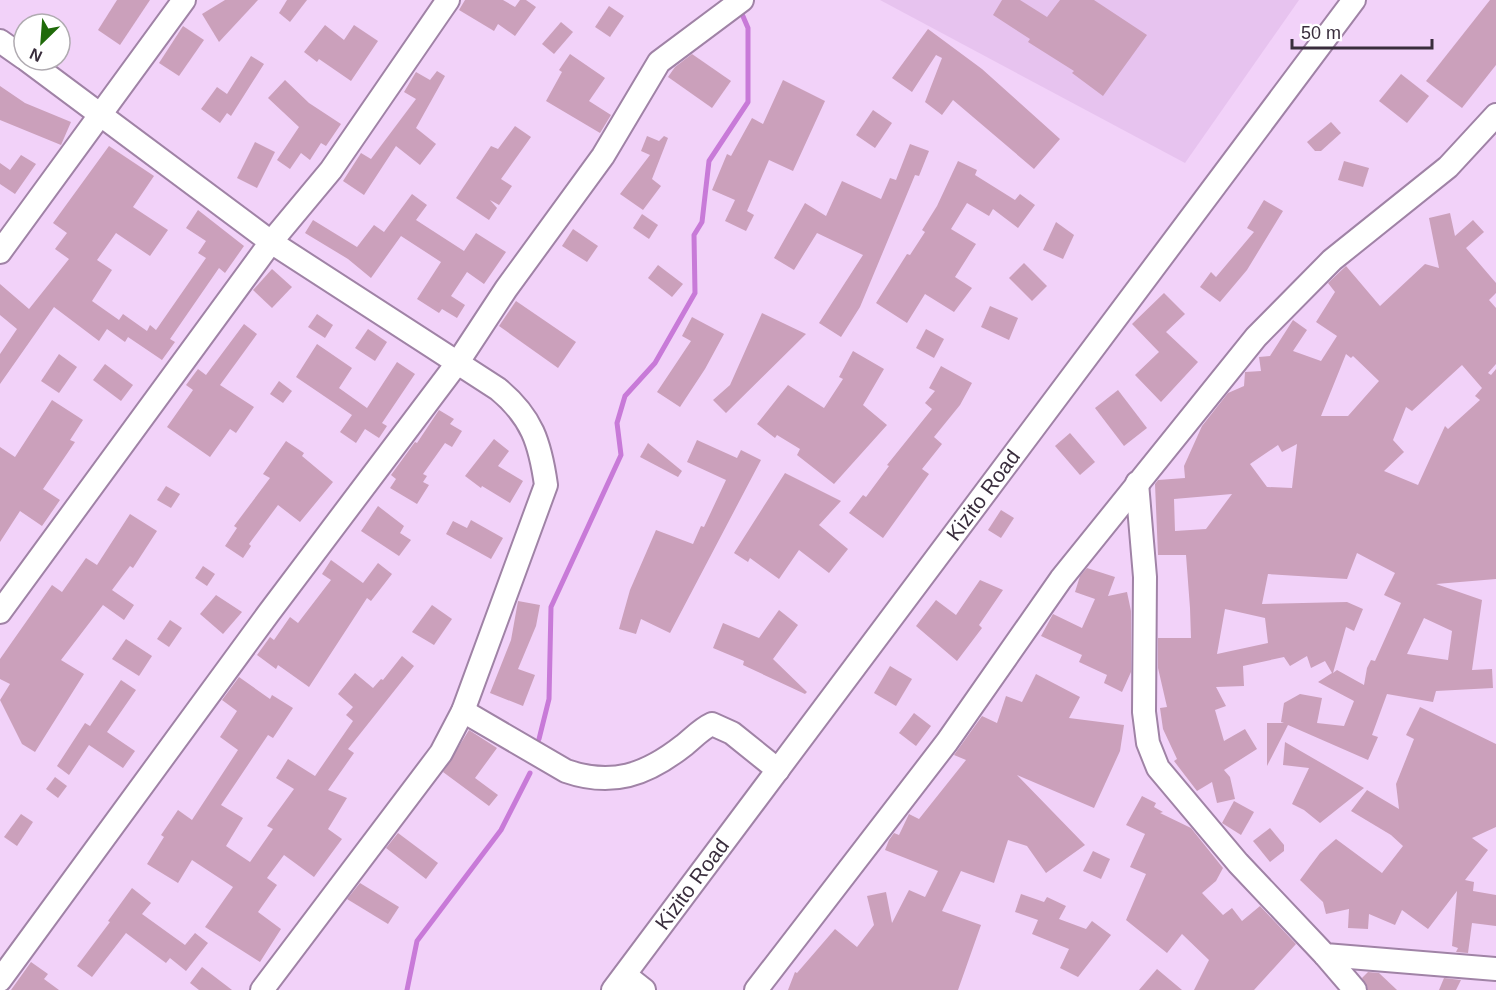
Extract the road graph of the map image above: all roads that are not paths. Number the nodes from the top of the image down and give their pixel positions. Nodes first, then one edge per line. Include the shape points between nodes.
1 (184, 0) edge
2 (448, 0) edge
3 (742, 0) edge
4 (1354, 0) edge
5 (44, 72) edge
6 (102, 114) junction
7 (1496, 115) edge
8 (272, 242) junction
9 (0, 252) edge
10 (458, 362) junction
11 (1137, 483) junction
12 (0, 612) edge
13 (463, 711) junction
14 (778, 770) junction
15 (1324, 955) junction
16 (1496, 969) edge
17 (0, 981) edge
18 (619, 982) edge
19 (262, 990) edge
20 (644, 990) edge
21 (756, 990) edge
22 (1355, 990) edge

1 - 6 street
2 - 8 street via 331,170
3 - 10 street via 659,62 603,156
4 - 14 street, Kizito Road
5 - 6 street
6 - 8 street
6 - 9 street
7 - 11 street via 1448,167 1332,260 1292,298 1256,336
8 - 10 street
8 - 12 street
10 - 13 street via 516,404 541,448 546,485
10 - 17 street
11 - 15 street via 1145,577 1144,712 1148,743 1158,768 1238,863
11 - 21 street via 1061,579 940,752
13 - 14 street via 582,777 631,777 712,724 732,733
13 - 19 street via 441,753
14 - 18 street, Kizito Road
15 - 16 street
15 - 22 street
18 - 20 street

